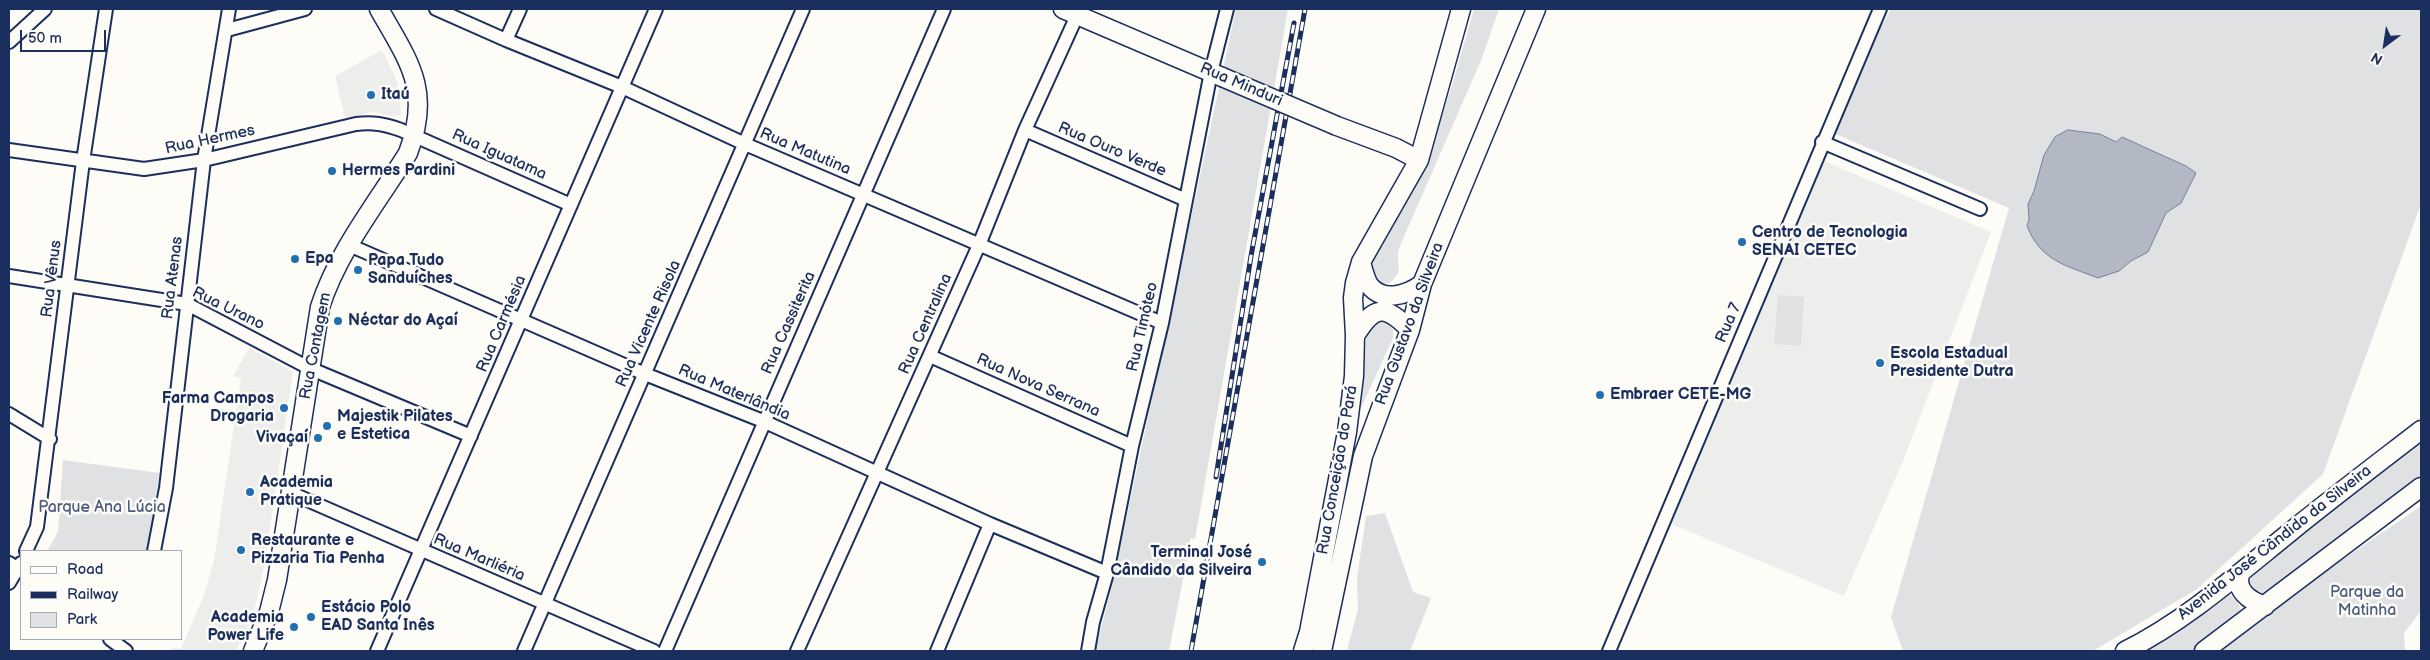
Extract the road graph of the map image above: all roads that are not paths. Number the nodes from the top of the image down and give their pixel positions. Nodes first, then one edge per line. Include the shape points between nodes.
1 (45, 9) edge
2 (106, 9) edge
3 (229, 9) edge
4 (305, 9) edge
5 (379, 9) edge
6 (436, 9) edge
7 (520, 9) edge
8 (656, 9) edge
9 (803, 9) edge
10 (944, 9) edge
11 (1227, 9) edge
12 (1461, 9) edge
13 (1536, 9) edge
14 (1880, 9) edge
15 (1073, 11) edge
16 (227, 30) junction
17 (506, 40) junction
18 (9, 42) edge
19 (1216, 75) junction
20 (622, 87) junction
21 (1025, 130) junction
22 (414, 136) junction
23 (1822, 142) junction
24 (745, 144) junction
25 (9, 150) edge
26 (204, 160) junction
27 (1419, 160) junction
28 (83, 161) junction
29 (864, 195) junction
30 (1186, 200) junction
31 (571, 205) junction
32 (1980, 209) dead end
33 (349, 245) junction
34 (979, 245) junction
35 (1360, 262) junction
36 (9, 276) edge
37 (68, 284) junction
38 (1422, 284) junction
39 (187, 304) junction
40 (520, 321) junction
41 (1162, 323) junction
42 (1410, 330) junction
43 (1355, 336) junction
44 (930, 356) junction
45 (309, 368) junction
46 (645, 374) junction
47 (9, 414) edge
48 (763, 421) junction
49 (2421, 430) edge
50 (471, 436) junction
51 (50, 439) junction
52 (1132, 446) junction
53 (876, 473) junction
54 (2421, 487) edge
55 (291, 493) junction
56 (990, 524) junction
57 (26, 550) edge
58 (154, 550) edge
59 (421, 551) junction
60 (17, 567) edge
61 (1107, 572) junction
62 (2241, 572) junction
63 (9, 583) edge
64 (2220, 589) junction
65 (545, 603) junction
66 (2265, 606) junction
67 (2244, 622) junction
68 (254, 651) edge
69 (377, 651) edge
70 (524, 651) edge
71 (654, 651) edge
72 (664, 651) edge
73 (797, 651) edge
74 (937, 651) edge
75 (1088, 651) edge
76 (1304, 651) edge
77 (1322, 651) edge
78 (1609, 651) edge
79 (2125, 651) edge
80 (2204, 651) edge

1 - 18 street
2 - 28 street, Rua Vênus
3 - 16 street, Rua Atenas
4 - 16 street
5 - 22 main road, Rua Contagem via 415,77 419,103
6 - 17 street, Rua Matutina
7 - 17 street
8 - 20 street, Rua Carmésia
9 - 24 street, Rua Vicente Risola
10 - 29 street, Rua Cassiterita
11 - 19 street, Rua Timóteo
12 - 27 main road, Rua Conceição do Pará
13 - 38 main road, Rua Gustavo da Silveira
14 - 23 street, Rua 7
15 - 19 main road, Rua Minduri
15 - 21 street, Rua Centralina
16 - 26 street, Rua Atenas
17 - 20 street, Rua Matutina
19 - 27 main road, Rua Minduri, bridge
19 - 30 street, Rua Timóteo
20 - 24 street, Rua Matutina
20 - 31 street, Rua Carmésia
21 - 30 street, Rua Ouro Verde
21 - 34 street, Rua Centralina
22 - 26 street, Rua Hermes via 384,123 356,124
22 - 31 street, Rua Iguatama
22 - 33 main road, Rua Contagem via 408,153
23 - 32 street
23 - 78 street, Rua 7
24 - 29 street, Rua Matutina
24 - 46 street, Rua Vicente Risola
25 - 28 street, Rua Hermes
26 - 28 street, Rua Hermes via 144,168
26 - 39 street, Rua Atenas
27 - 35 main road, Rua Conceição do Pará
28 - 37 street, Rua Vênus
29 - 34 street, Rua Matutina
29 - 48 street, Rua Cassiterita
30 - 41 street, Rua Timóteo
31 - 40 street, Rua Carmésia
33 - 40 street, Rua Materlândia
33 - 45 main road, Rua Contagem via 332,273 320,307
34 - 41 street, Rua Matutina
34 - 44 street, Rua Centralina
35 - 38 main road via 1370,285 1387,296 1411,292
35 - 43 main road, Rua Conceição do Pará via 1352,298
36 - 37 street, Rua Urano
37 - 39 street, Rua Urano
37 - 51 street, Rua Vênus
38 - 42 main road, Rua Gustavo da Silveira
39 - 45 street, Rua Urano
39 - 58 street, Rua Atenas via 166,488
40 - 46 street, Rua Materlândia
40 - 50 street, Rua Carmésia
41 - 52 street, Rua Timóteo
42 - 43 main road via 1396,315 1384,311 1370,315
42 - 77 main road, Rua Gustavo da Silveira via 1363,456
43 - 76 main road, Rua Conceição do Pará via 1347,432
44 - 52 street, Rua Nova Serrana
44 - 53 street, Rua Centralina
45 - 50 street, Rua Urano
45 - 55 main road, Rua Contagem
46 - 48 street, Rua Materlândia
46 - 65 street, Rua Vicente Risola
47 - 51 street
48 - 53 street, Rua Materlândia
48 - 72 street, Rua Cassiterita
49 - 62 main road, Avenida José Cândido da Silveira
50 - 59 street, Rua Carmésia
51 - 57 street, Rua Vênus via 37,526
52 - 61 street, Rua Timóteo
53 - 56 street, Rua Materlândia
53 - 73 street, Rua Centralina
54 - 66 main road
55 - 59 street, Rua Marliéria
55 - 68 main road, Rua Contagem via 277,580
56 - 61 street, Rua Materlândia
56 - 74 street
59 - 65 street, Rua Marliéria
59 - 69 street, Rua Carmésia
60 - 63 street
61 - 75 street, Rua Timóteo via 1092,622
62 - 64 main road, Avenida José Cândido da Silveira
62 - 66 main road via 2240,589 2250,600
64 - 67 main road via 2232,591 2245,605
64 - 79 main road, Avenida José Cândido da Silveira
65 - 70 street, Rua Vicente Risola
65 - 71 street, Rua Marliéria
66 - 67 main road
67 - 80 main road

